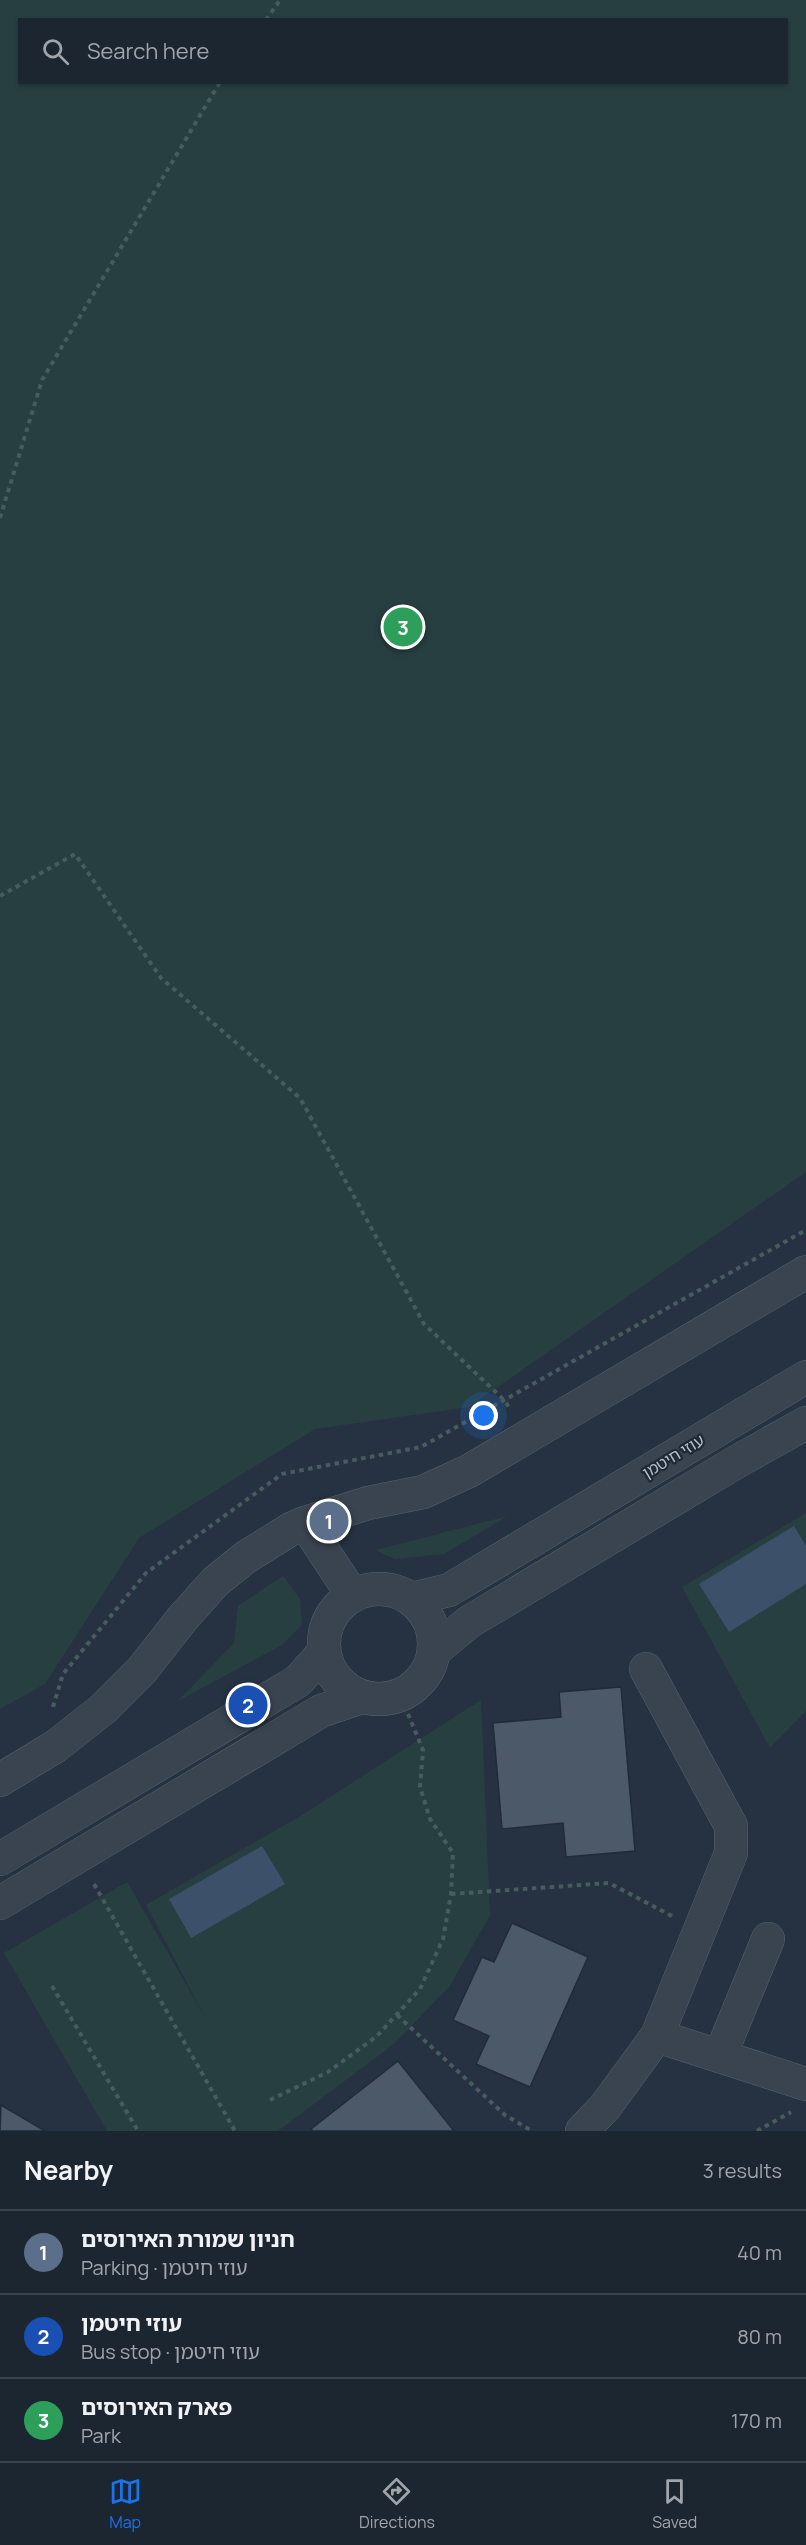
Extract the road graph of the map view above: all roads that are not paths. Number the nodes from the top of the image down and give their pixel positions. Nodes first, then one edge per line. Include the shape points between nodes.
1 (806, 1272) edge
2 (806, 1377) edge
3 (806, 1423) edge
4 (305, 1523) junction
5 (352, 1596) junction
6 (412, 1599) junction
7 (434, 1651) junction
8 (323, 1653) junction
9 (646, 1669) dead end
10 (362, 1696) junction
11 (0, 1780) edge
12 (0, 1859) edge
13 (0, 1903) edge
14 (768, 1939) dead end
15 (657, 2036) junction
16 (720, 2056) junction
17 (801, 2097) edge
18 (582, 2131) edge

1 - 4 street via 470,1471 423,1492 368,1503
2 - 6 street, עוזי חיטמן via 449,1590
3 - 7 street via 469,1622
4 - 5 street
4 - 11 street via 246,1557 215,1582 142,1670 103,1709 56,1746
5 - 6 street via 375,1588 394,1590
5 - 8 street via 331,1615 324,1633
6 - 7 street via 433,1630
7 - 10 street via 429,1670 417,1685 400,1695 372,1700
8 - 10 street via 338,1683
8 - 12 street via 298,1681
9 - 15 street via 731,1826 731,1853
10 - 13 street via 321,1711
14 - 16 street
15 - 16 street
15 - 18 street via 605,2107
16 - 17 street

